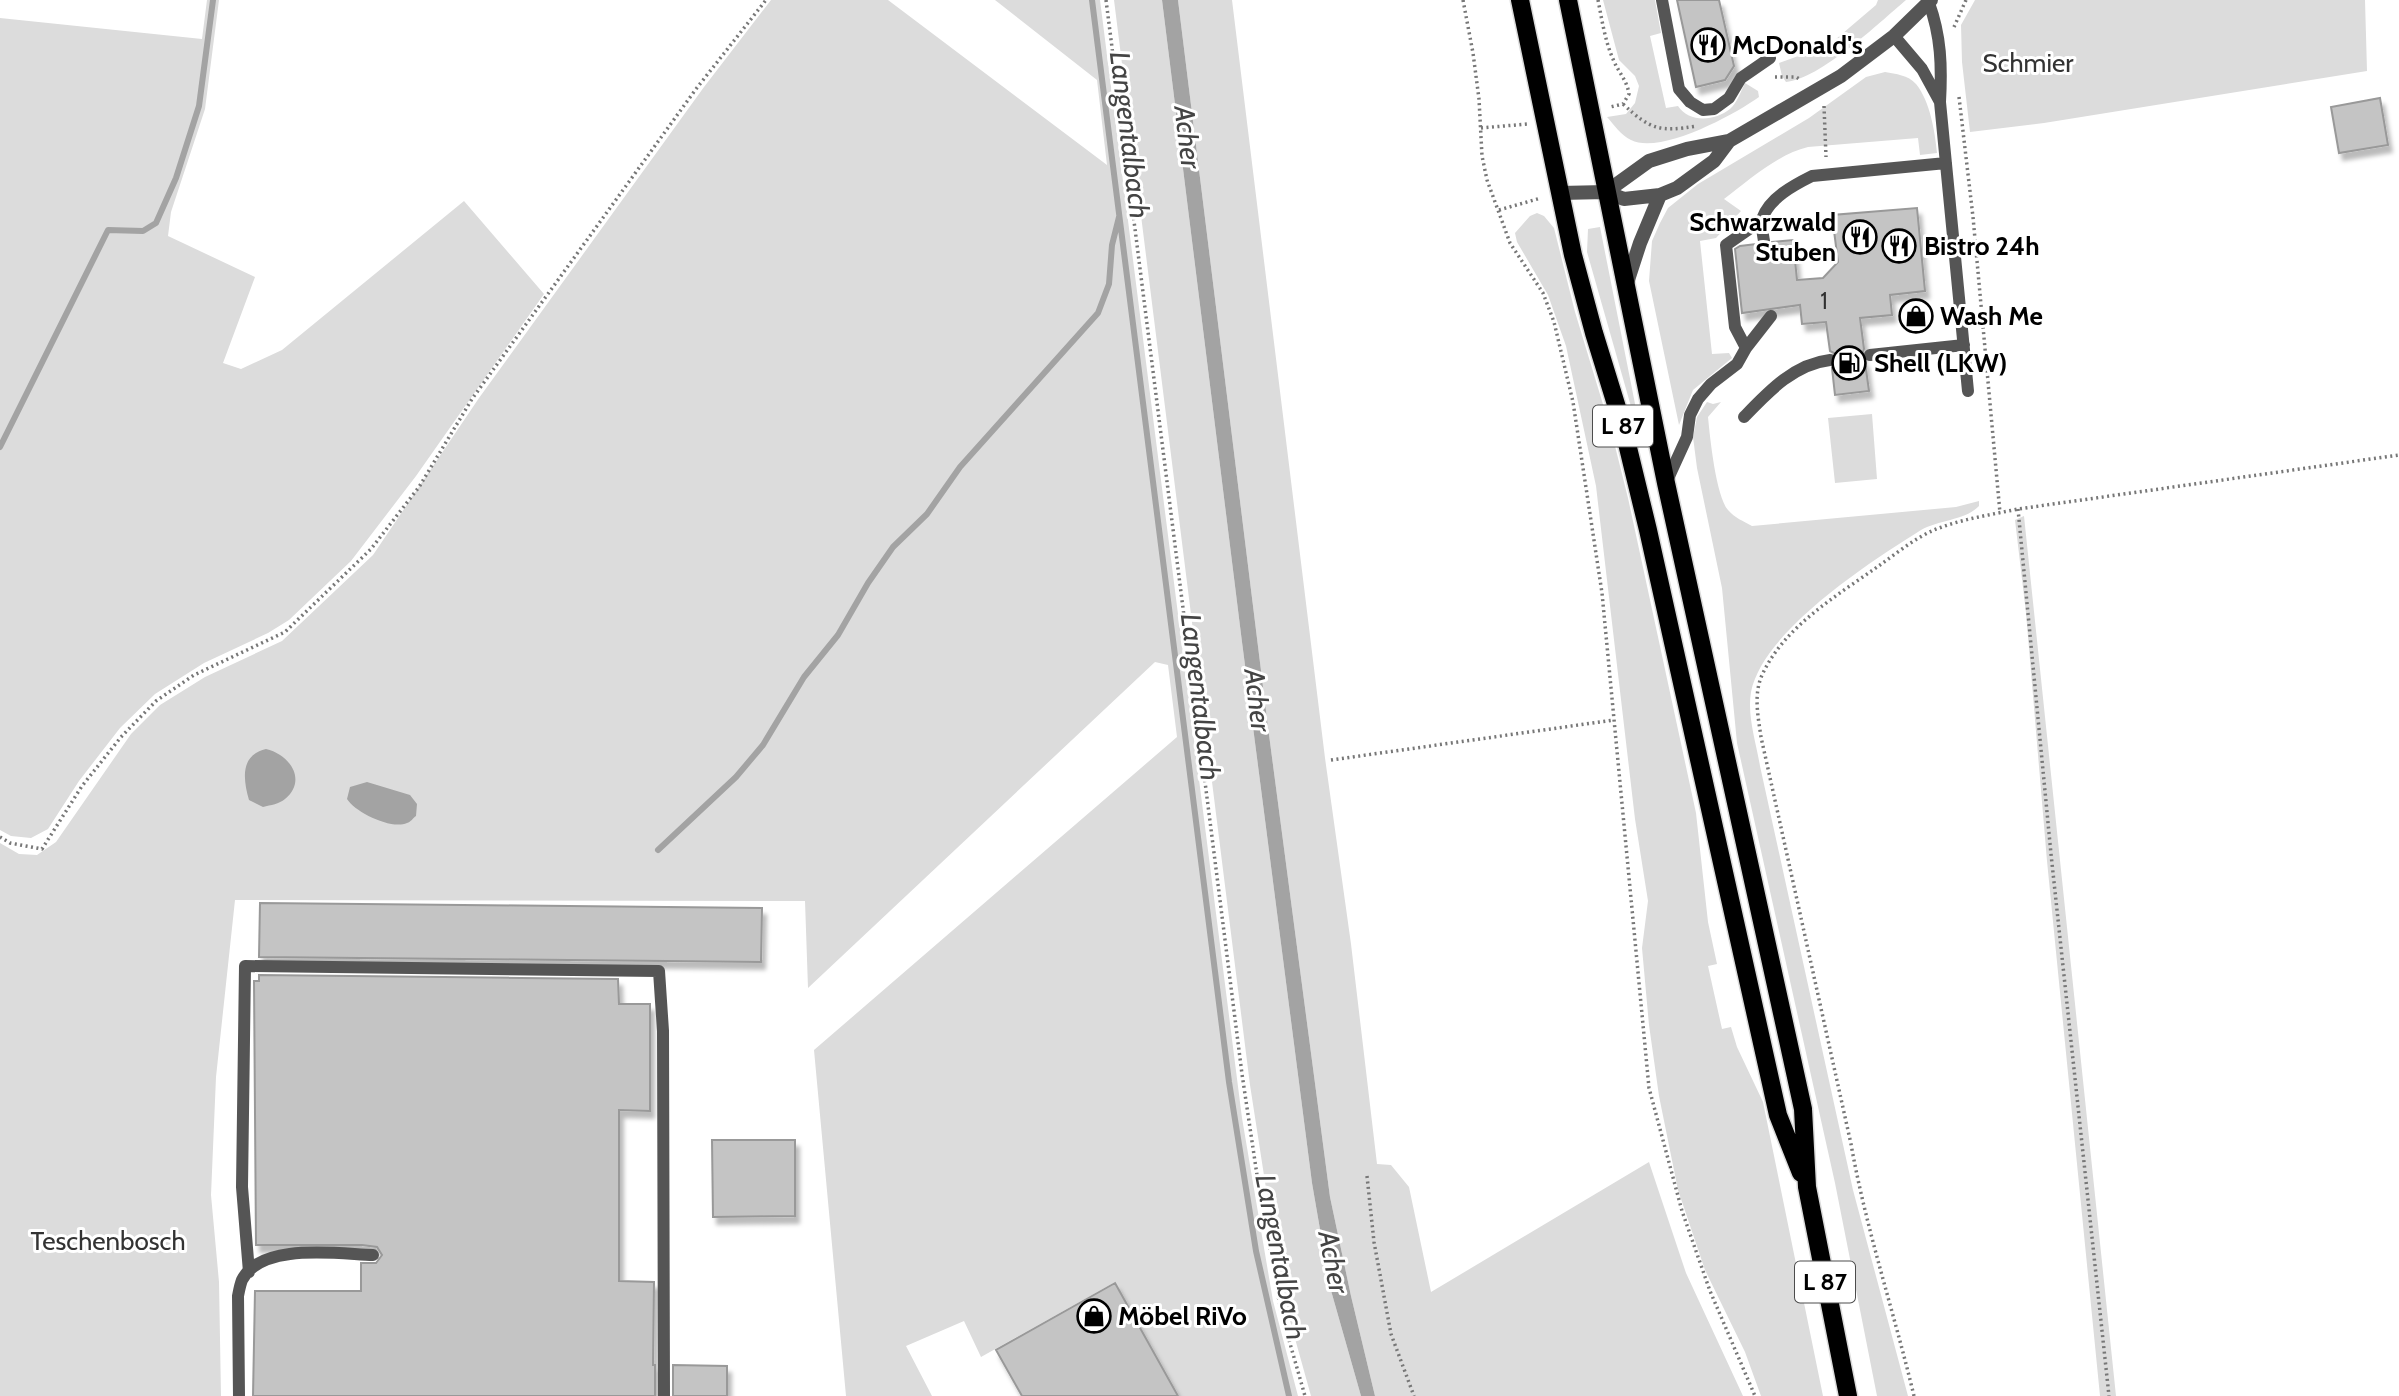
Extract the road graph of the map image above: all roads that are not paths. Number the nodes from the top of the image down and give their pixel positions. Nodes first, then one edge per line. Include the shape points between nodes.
1 (1520, 0) edge
2 (1568, 0) edge
3 (1662, 0) edge
4 (1930, 1) edge
5 (1894, 36) junction
6 (1770, 58) dead end
7 (1940, 102) junction
8 (1729, 141) junction
9 (1946, 163) junction
10 (1606, 191) junction
11 (1560, 193) junction
12 (1660, 195) junction
13 (1762, 220) junction
14 (1764, 241) dead end
15 (1626, 287) junction
16 (1771, 316) dead end
17 (1964, 345) junction
18 (1746, 348) junction
19 (1870, 355) dead end
20 (1830, 360) dead end
21 (1968, 391) dead end
22 (1744, 417) dead end
23 (1666, 484) junction
24 (1807, 1187) junction
25 (373, 1255) dead end
26 (248, 1272) junction
27 (239, 1396) edge
28 (664, 1396) edge
29 (1848, 1396) edge

1 - 11 main road, L 87
2 - 10 main road, L 87
3 - 6 lane via 1679,89 1703,110 1714,109 1729,98 1741,78
4 - 5 street
4 - 7 lane via 1938,28
5 - 7 lane via 1922,69
5 - 8 street via 1841,76
7 - 9 lane
8 - 10 street via 1648,161
8 - 12 street via 1714,161
9 - 13 lane via 1812,176 1773,202
9 - 17 lane
10 - 11 street
10 - 12 street via 1624,200
10 - 15 main road, L 87
11 - 24 main road, L 87 via 1648,530 1778,1115
12 - 15 street
13 - 14 lane
13 - 18 lane via 1726,245 1735,327
15 - 23 main road, L 87
16 - 18 lane
17 - 19 lane
17 - 21 lane
18 - 23 lane via 1737,364 1698,399
20 - 22 lane via 1814,362 1776,384
23 - 24 main road, L 87 via 1803,1109
24 - 29 main road, L 87
25 - 26 lane via 286,1254 265,1259
26 - 27 lane via 238,1296
26 - 28 lane via 242,1187 245,966 659,971

